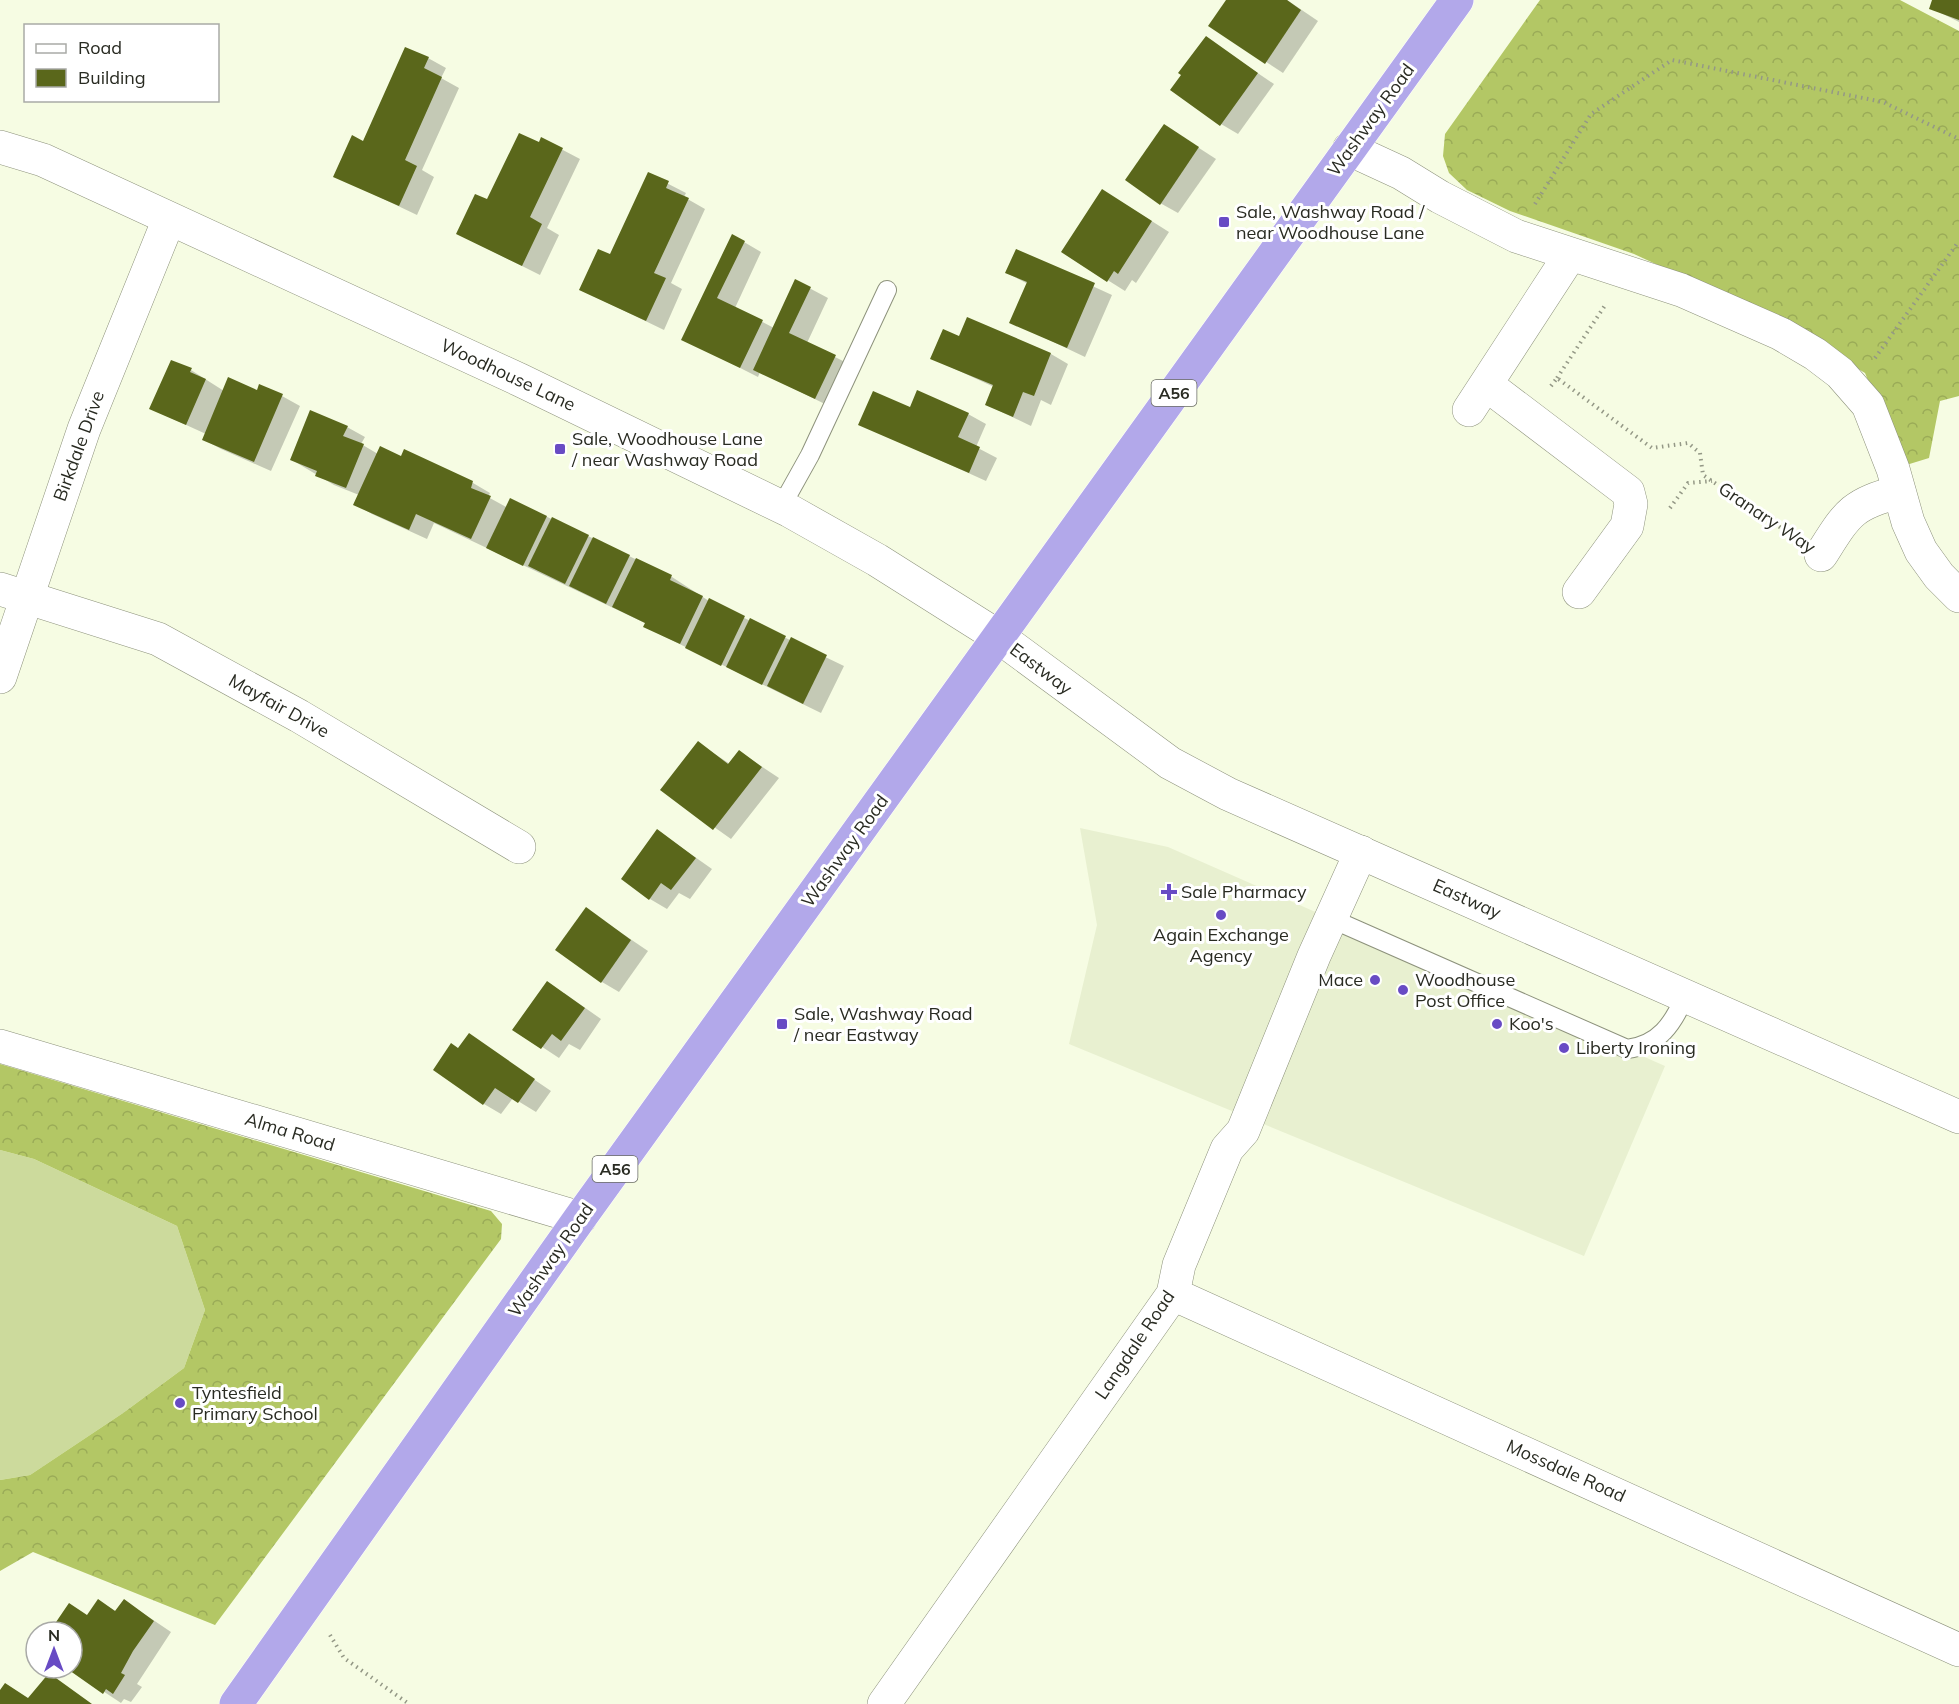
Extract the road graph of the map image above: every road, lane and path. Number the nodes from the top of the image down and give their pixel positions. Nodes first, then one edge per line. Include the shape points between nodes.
1 (1457, 0) edge
2 (1959, 139) edge
3 (0, 147) edge
4 (1349, 149) junction
5 (169, 219) junction
6 (1516, 237) junction
7 (1959, 241) edge
8 (1570, 255) junction
9 (1628, 271) junction
10 (887, 290) dead end
11 (1557, 378) junction
12 (1853, 392) junction
13 (1530, 416) junction
14 (1899, 492) junction
15 (781, 507) junction
16 (1821, 555) joint
17 (1579, 592) dead end
18 (13, 593) edge
19 (1959, 596) edge
20 (999, 637) junction
21 (0, 677) edge
22 (519, 847) dead end
23 (1361, 852) junction
24 (1332, 919) junction
25 (1685, 996) junction
26 (0, 1046) edge
27 (1959, 1117) edge
28 (580, 1218) junction
29 (1173, 1294) junction
30 (310, 1602) junction
31 (1959, 1650) edge
32 (236, 1704) edge
33 (409, 1704) edge
34 (884, 1704) edge

1 - 4 highway, Washway Road / A56
2 - 6 path via 1883,102 1672,60 1591,114
3 - 5 street, Woodhouse Lane via 43,160
4 - 6 street via 1401,172
4 - 20 highway, Washway Road / A56
5 - 15 street, Woodhouse Lane via 531,385
5 - 18 street, Birkdale Drive
6 - 8 street
7 - 12 path
8 - 9 street
8 - 13 street via 1478,397
9 - 11 path
9 - 12 street via 1781,334 1840,373
10 - 15 lane via 810,455
11 - 13 path
11 - 16 path, Granary Way via 1652,448 1688,443 1700,453 1703,475
12 - 14 street via 1869,405
13 - 17 street via 1628,492 1631,504 1627,526
14 - 16 street, Granary Way via 1856,507
14 - 19 street via 1920,551
15 - 20 street, Woodhouse Lane via 877,560
18 - 21 street, Birkdale Drive
18 - 22 street, Mayfair Drive via 158,639 299,716
20 - 23 street, Eastway via 1170,763 1228,794
20 - 28 highway, Washway Road / A56
23 - 24 street, Langdale Road
23 - 25 street, Eastway
24 - 25 lane via 1627,1049 1643,1047 1669,1028
24 - 29 street, Langdale Road via 1242,1131 1227,1149 1179,1265
25 - 27 street, Eastway
26 - 28 street, Alma Road
28 - 30 highway, Washway Road / A56
29 - 31 street, Mossdale Road
29 - 34 street, Langdale Road
30 - 32 highway, Washway Road / A56
30 - 33 path via 344,1658

